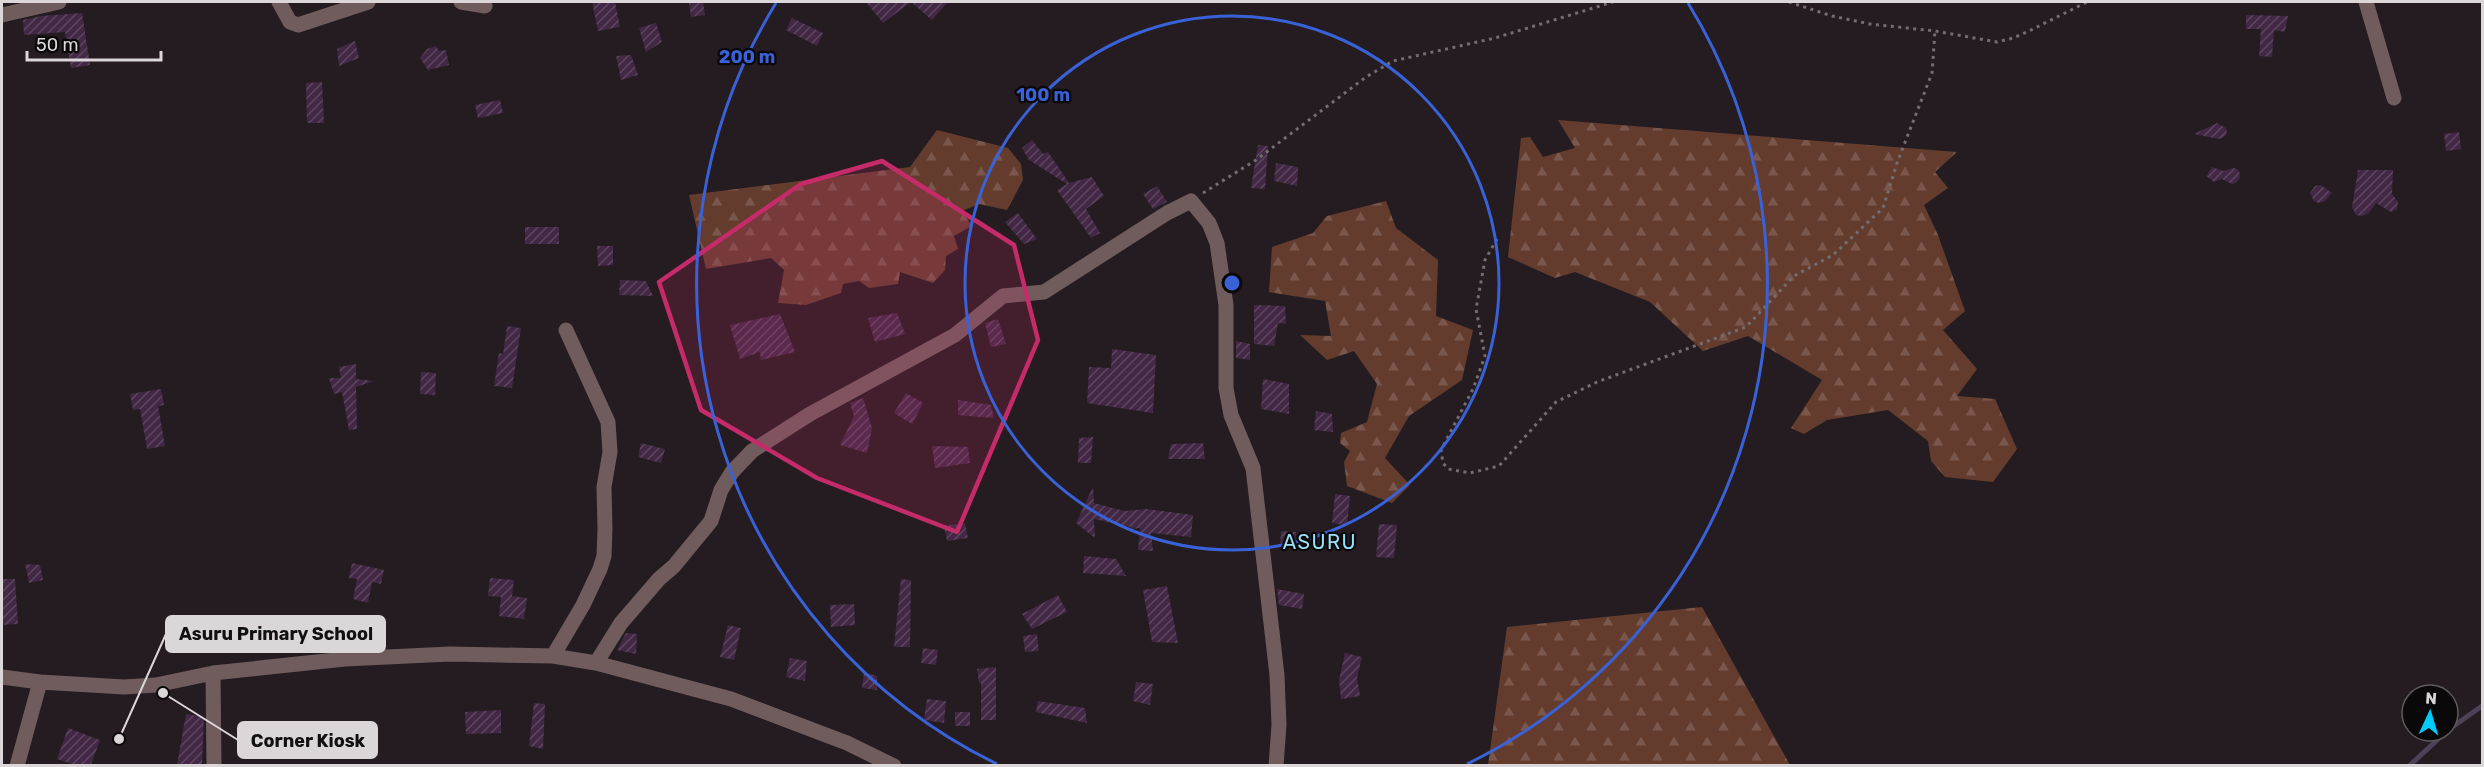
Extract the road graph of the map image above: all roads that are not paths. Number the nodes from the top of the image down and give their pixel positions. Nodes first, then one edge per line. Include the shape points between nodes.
1 (59, 2) edge
2 (279, 2) edge
3 (368, 2) edge
4 (461, 2) edge
5 (2366, 2) edge
6 (485, 6) dead end
7 (2, 15) edge
8 (2394, 98) dead end
9 (566, 330) dead end
10 (553, 656) junction
11 (596, 663) junction
12 (213, 673) junction
13 (2, 677) edge
14 (40, 682) junction
15 (17, 765) edge
16 (214, 765) edge
17 (894, 765) edge
18 (1276, 765) edge

1 - 7 street
2 - 3 street via 290,22 298,25
4 - 6 street
5 - 8 street
9 - 10 street via 608,422 610,444 604,488 604,556 583,605
10 - 11 street
10 - 12 street via 450,654 345,659
11 - 17 street via 731,699
11 - 18 street via 621,623 711,521 721,490 752,451 810,414 955,335 1003,296 1044,292 1191,201 1209,223 1217,243 1226,305 1226,388 1242,446 1254,468 1276,675
12 - 14 street via 124,687
12 - 16 street
13 - 14 street
14 - 15 street

